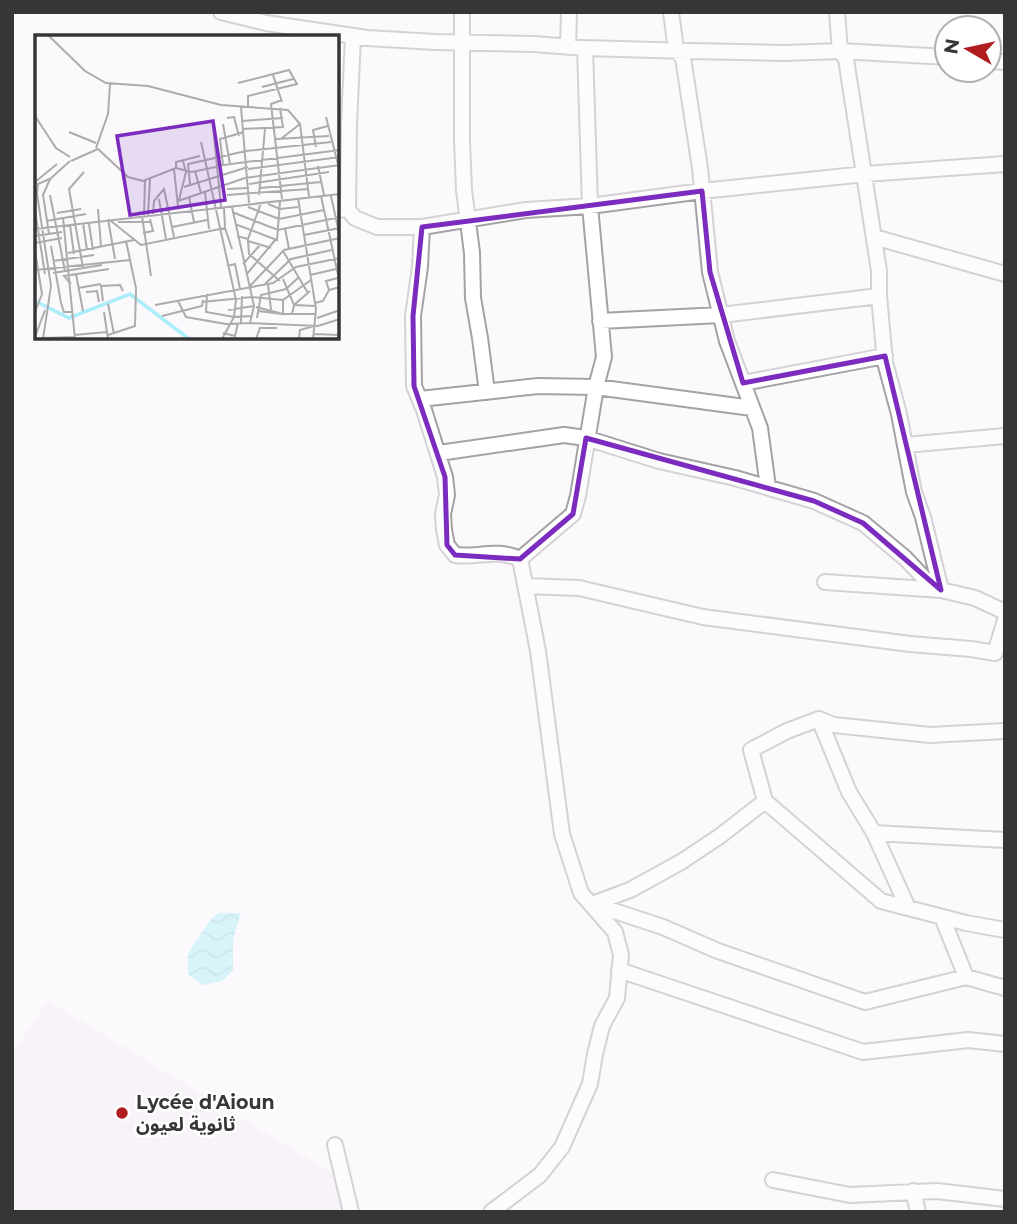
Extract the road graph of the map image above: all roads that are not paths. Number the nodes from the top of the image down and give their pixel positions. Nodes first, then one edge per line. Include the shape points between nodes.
1 (221, 12) edge
2 (462, 12) edge
3 (569, 12) edge
4 (671, 12) edge
5 (837, 12) edge
6 (283, 19) edge
7 (353, 36) junction
8 (461, 43) junction
9 (568, 47) junction
10 (585, 47) junction
11 (676, 50) junction
12 (841, 51) junction
13 (933, 56) edge
14 (1005, 164) edge
15 (865, 174) junction
16 (702, 191) junction
17 (590, 206) junction
18 (343, 209) edge
19 (469, 220) junction
20 (422, 227) junction
21 (874, 237) junction
22 (1005, 274) edge
23 (879, 296) junction
24 (721, 316) junction
25 (600, 321) junction
26 (885, 356) junction
27 (743, 383) junction
28 (596, 387) junction
29 (486, 392) junction
30 (420, 400) junction
31 (752, 408) junction
32 (1005, 436) edge
33 (586, 438) junction
34 (905, 445) junction
35 (439, 453) junction
36 (768, 487) junction
37 (520, 559) junction
38 (825, 582) dead end
39 (525, 586) junction
40 (941, 590) junction
41 (1005, 612) edge
42 (1005, 620) edge
43 (819, 719) junction
44 (1005, 730) edge
45 (765, 801) junction
46 (874, 834) junction
47 (1005, 840) edge
48 (592, 904) junction
49 (908, 908) junction
50 (942, 917) junction
51 (1005, 930) edge
52 (619, 970) junction
53 (966, 977) junction
54 (1005, 988) edge
55 (1005, 1044) edge
56 (335, 1145) dead end
57 (773, 1180) dead end
58 (913, 1191) junction
59 (1005, 1199) edge
60 (351, 1212) edge
61 (491, 1212) edge
62 (918, 1212) edge

1 - 6 street via 266,23
2 - 8 street
3 - 9 street
4 - 11 street
5 - 12 street
6 - 7 street
7 - 8 street
7 - 18 street
8 - 9 street
8 - 19 street via 464,190
9 - 10 street
10 - 11 street
10 - 17 street
11 - 12 street
11 - 16 street via 683,58
12 - 13 street
12 - 15 street
14 - 15 street
15 - 16 street
15 - 21 street
16 - 17 street
16 - 24 street via 710,272
17 - 19 street
17 - 25 street
18 - 20 street via 377,227
19 - 20 street
19 - 29 street via 473,298
20 - 30 street via 413,316 414,386
21 - 22 street
21 - 23 street
23 - 24 street
23 - 26 street
24 - 25 street
24 - 27 street
25 - 28 street via 604,357
26 - 27 street
26 - 34 street
27 - 31 street
28 - 29 street via 538,386
28 - 31 street
28 - 33 street
29 - 30 street
30 - 35 street
31 - 36 street via 760,428
32 - 34 street
33 - 35 street via 564,435
33 - 36 street
33 - 37 street via 573,514
34 - 40 street
35 - 37 street via 447,495 443,513 447,545 455,555 499,553
36 - 40 street via 863,523
37 - 39 street
38 - 40 street
39 - 42 street via 579,588 703,617 995,653
39 - 48 street via 562,834 581,893
40 - 41 street
43 - 44 street via 834,725 930,735
43 - 45 street via 751,750
43 - 46 street via 849,792
45 - 48 street via 681,862 630,890
45 - 49 street via 881,901
46 - 47 street
46 - 49 street
48 - 52 street via 615,932 621,955
48 - 53 street via 865,1002
49 - 50 street
50 - 51 street
50 - 53 street
52 - 55 street via 863,1052 968,1040
52 - 61 street via 617,998 602,1026 590,1084 562,1147 540,1175
53 - 54 street
56 - 60 street
57 - 58 street via 850,1195
58 - 59 street
58 - 62 street

